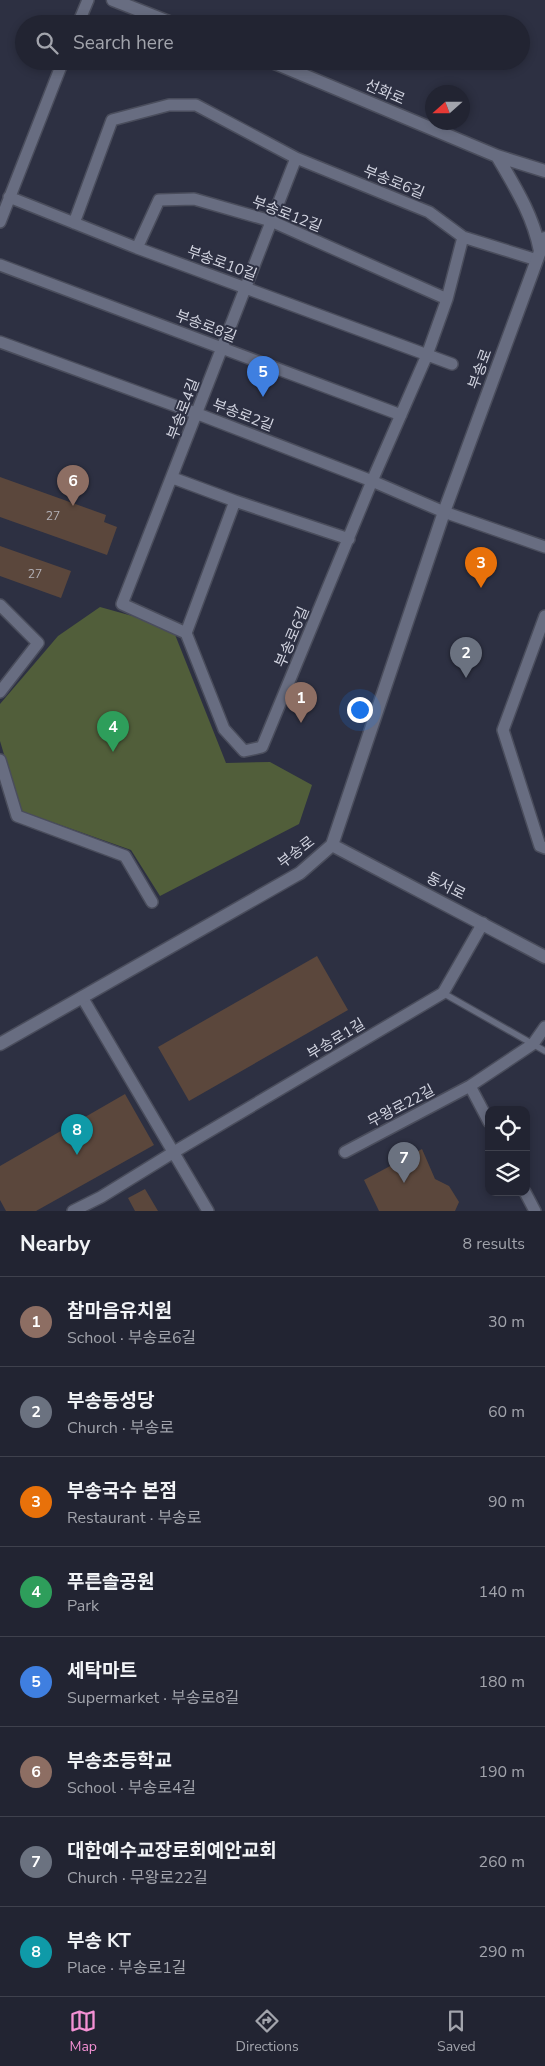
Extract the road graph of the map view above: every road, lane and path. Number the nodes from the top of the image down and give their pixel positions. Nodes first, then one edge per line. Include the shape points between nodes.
1 (88, 0) edge
2 (113, 0) edge
3 (82, 15) edge
4 (151, 15) edge
5 (59, 70) edge
6 (292, 70) edge
7 (497, 156) junction
8 (296, 158) junction
9 (545, 164) edge
10 (545, 171) edge
11 (9, 197) junction
12 (271, 221) junction
13 (0, 222) edge
14 (74, 223) junction
15 (463, 237) junction
16 (545, 238) edge
17 (137, 248) junction
18 (541, 255) edge
19 (0, 265) edge
20 (245, 287) junction
21 (447, 299) junction
22 (0, 342) edge
23 (221, 348) junction
24 (427, 355) junction
25 (452, 364) dead end
26 (198, 414) junction
27 (401, 414) junction
28 (173, 478) junction
29 (372, 481) junction
30 (235, 501) junction
31 (444, 512) junction
32 (349, 539) junction
33 (545, 547) edge
34 (0, 605) edge
35 (545, 616) edge
36 (186, 633) junction
37 (0, 692) edge
38 (0, 760) edge
39 (332, 845) junction
40 (545, 848) edge
41 (152, 902) dead end
42 (483, 923) junction
43 (545, 957) edge
44 (443, 993) junction
45 (82, 997) junction
46 (545, 1027) edge
47 (0, 1044) edge
48 (533, 1044) junction
49 (545, 1051) edge
50 (470, 1086) junction
51 (485, 1114) edge
52 (174, 1152) junction
53 (345, 1152) dead end
54 (527, 1196) edge
55 (73, 1211) edge
56 (208, 1211) edge
57 (535, 1211) edge

1 - 3 street
2 - 4 street
5 - 11 street
6 - 7 street, 선화로
7 - 9 street via 535,166
7 - 10 street, 선화로
7 - 18 street via 527,208
8 - 12 street, 부송로4길
8 - 14 street, 부송로6길 via 196,105 169,105 112,120
8 - 15 street, 부송로6길 via 429,212
11 - 13 street
11 - 14 street, 부송로10길
12 - 17 street, 부송로12길 via 194,199 159,200
12 - 20 street, 부송로4길
12 - 21 street, 부송로12길
14 - 17 street, 부송로10길
15 - 18 street
15 - 21 street, 부송로6길
16 - 18 street, 부송로
17 - 20 street, 부송로10길
18 - 31 street, 부송로
19 - 23 street, 부송로8길
20 - 23 street, 부송로4길
20 - 24 street, 부송로10길
21 - 24 street, 부송로6길
22 - 26 street, 부송로2길
23 - 26 street, 부송로4길
23 - 27 street, 부송로8길
24 - 25 street, 부송로10길
24 - 27 street, 부송로6길
26 - 28 street, 부송로4길
26 - 29 street, 부송로2길
27 - 29 street, 부송로6길
28 - 30 street
28 - 36 street, 부송로4길 via 122,604
29 - 31 street, 부송로2길
29 - 32 street, 부송로6길
30 - 32 street
30 - 36 street
31 - 33 street
31 - 39 street, 부송로
32 - 36 street, 부송로6길 via 262,747 244,751 224,728
34 - 37 street via 38,643
35 - 40 street via 503,730 540,846
38 - 41 street via 18,816 125,856
39 - 42 street, 동서로
39 - 45 street, 부송로 via 300,873
42 - 43 street, 동서로
42 - 44 street, 부송로1길
44 - 48 lane
44 - 52 street, 부송로1길
45 - 47 street, 부송로
45 - 52 street
46 - 48 street, 무왕로22길
48 - 49 lane
48 - 50 street, 무왕로22길
50 - 51 street
50 - 53 street, 무왕로22길
52 - 55 street, 부송로1길
52 - 56 street
54 - 57 street

